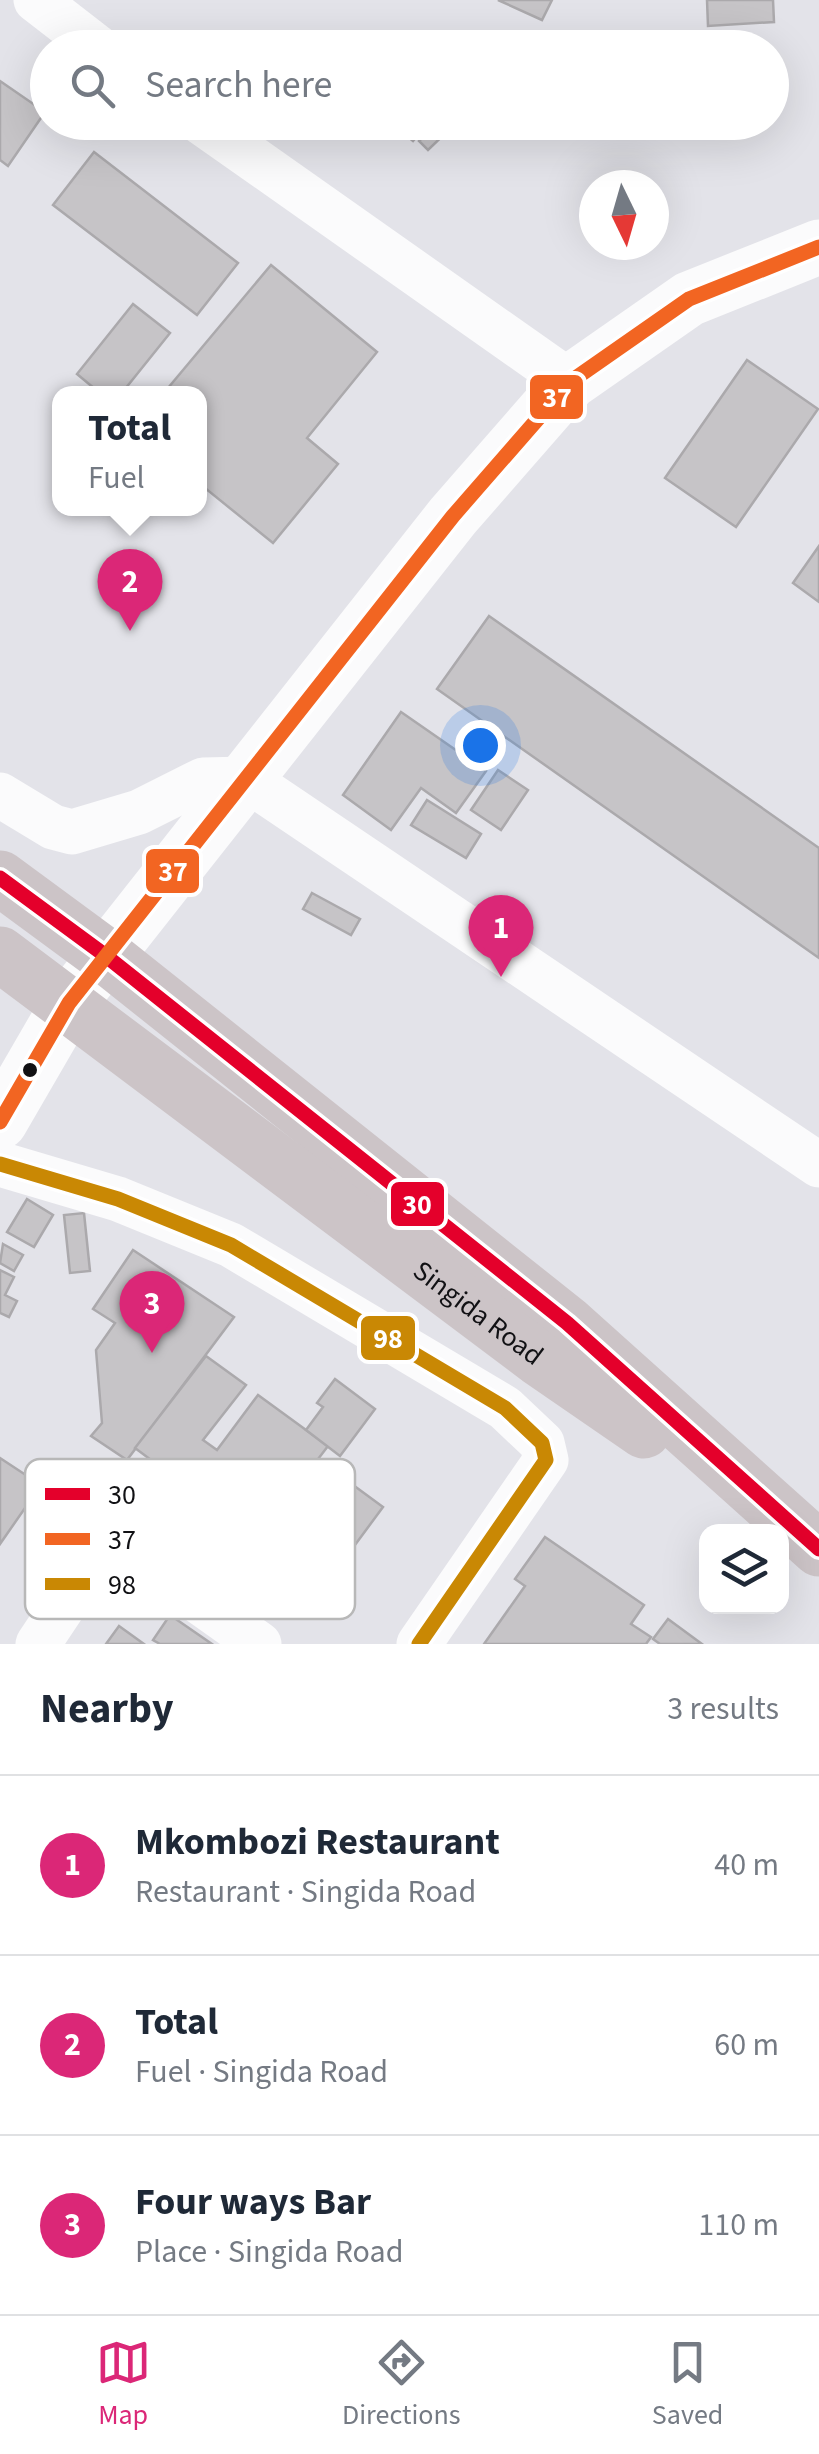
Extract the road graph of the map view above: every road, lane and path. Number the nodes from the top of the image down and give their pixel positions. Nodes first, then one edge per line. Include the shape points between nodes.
1 (36, 0) edge
2 (75, 30) edge
3 (226, 140) edge
4 (819, 246) edge
5 (570, 382) junction
6 (246, 778) junction
7 (0, 795) edge
8 (0, 878) edge
9 (0, 954) edge
10 (106, 956) junction
11 (69, 1004) junction
12 (0, 1122) edge
13 (0, 1164) edge
14 (819, 1166) edge
15 (819, 1550) edge
16 (55, 1619) edge
17 (223, 1619) edge
18 (38, 1644) edge
19 (259, 1644) edge
20 (419, 1644) edge

1 - 2 street
3 - 5 street
4 - 5 street via 689,300
5 - 6 street via 453,516
6 - 7 street via 203,780 139,812 72,832
6 - 10 street
6 - 14 street
8 - 10 highway, Singida Road
9 - 11 highway, Singida Road
10 - 11 street
10 - 15 highway, Singida Road via 567,1323
11 - 12 street
11 - 15 highway, Singida Road via 538,1358
13 - 20 street via 118,1199 231,1244 505,1408 542,1443 546,1460
16 - 18 street
17 - 19 street

